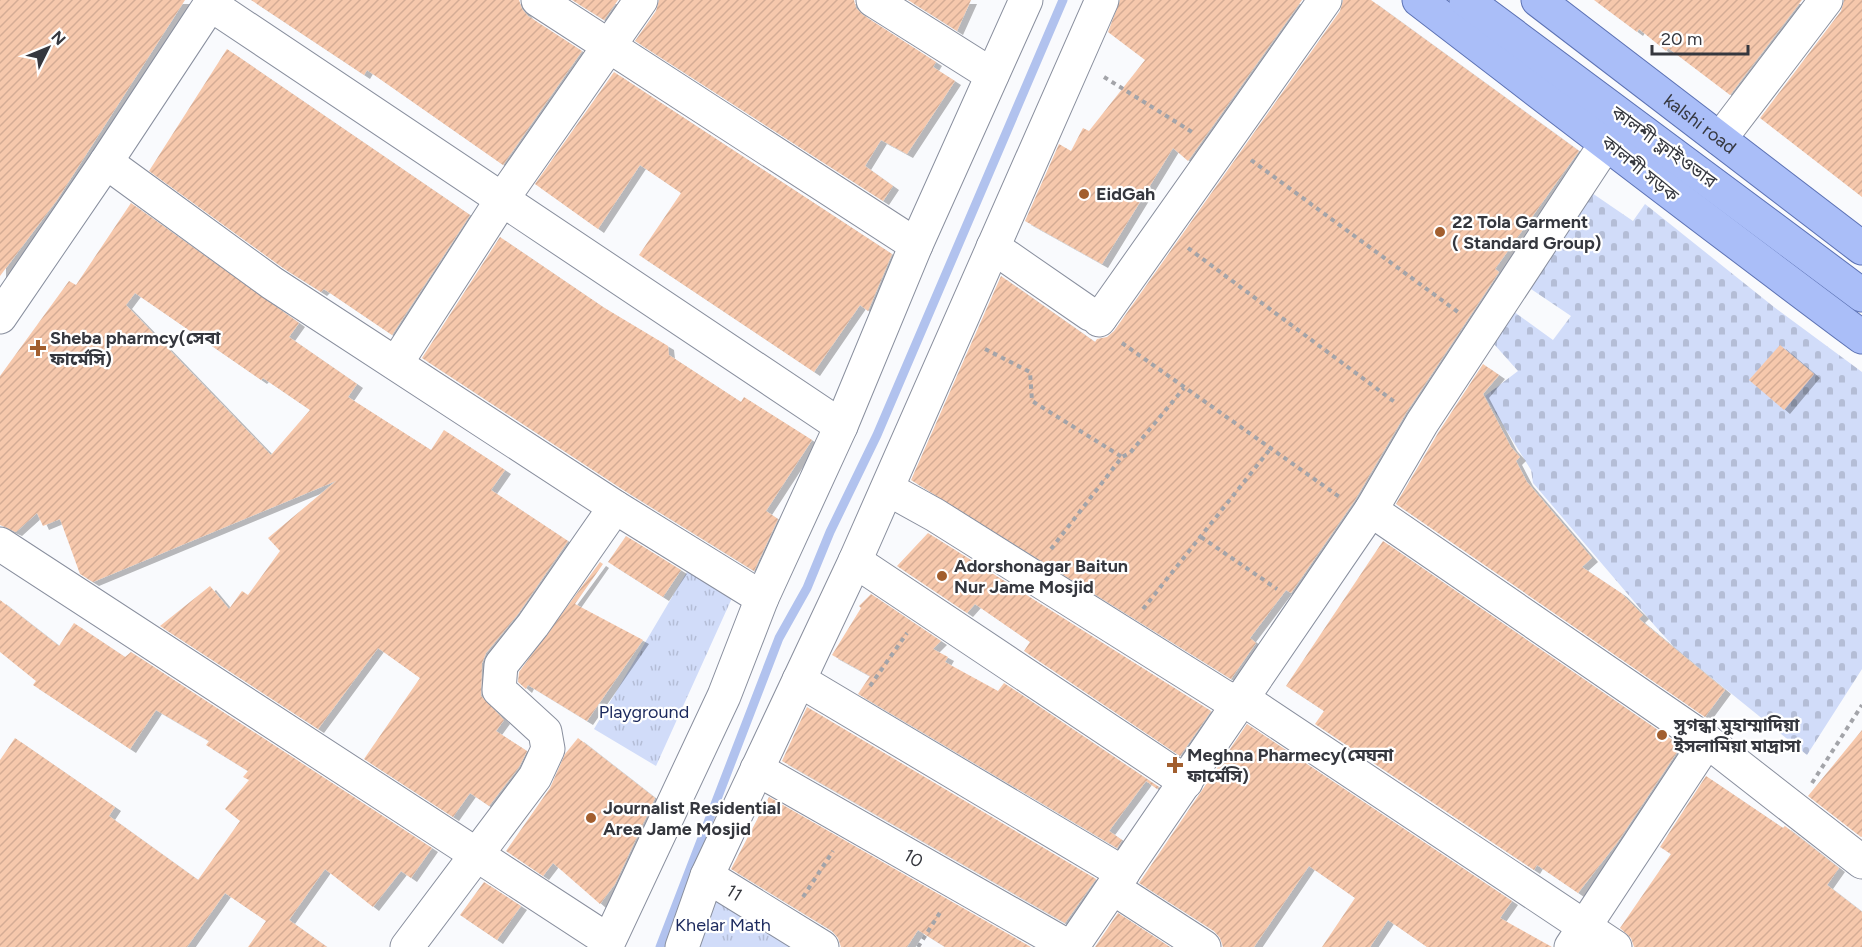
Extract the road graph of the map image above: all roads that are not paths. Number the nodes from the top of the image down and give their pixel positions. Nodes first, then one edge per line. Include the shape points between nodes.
1 (538, 0) edge
2 (640, 0) edge
3 (873, 0) edge
4 (1026, 0) edge
5 (1102, 0) edge
6 (1325, 0) edge
7 (1419, 0) edge
8 (1466, 0) edge
9 (1538, 0) edge
10 (1826, 0) edge
11 (211, 2) edge
12 (609, 47) junction
13 (992, 75) junction
14 (1720, 139) junction
15 (1607, 142) junction
16 (106, 162) junction
17 (503, 198) junction
18 (916, 245) junction
19 (993, 247) junction
20 (1862, 248) edge
21 (1862, 295) edge
22 (0, 316) edge
23 (1862, 338) edge
24 (397, 362) junction
25 (841, 426) junction
26 (888, 489) junction
27 (615, 507) junction
28 (1369, 513) junction
29 (0, 544) edge
30 (855, 561) junction
31 (762, 598) junction
32 (799, 680) junction
33 (1243, 699) junction
34 (1707, 741) junction
35 (757, 769) junction
36 (1186, 782) junction
37 (1862, 862) edge
38 (707, 876) junction
39 (1118, 880) junction
40 (1577, 937) edge
41 (407, 947) edge
42 (682, 947) edge
43 (822, 947) edge
44 (1070, 947) edge
45 (1204, 947) edge
46 (1615, 947) edge

1 - 12 street
2 - 12 street
3 - 13 street
4 - 13 street
5 - 19 street
6 - 19 street via 1100,318
7 - 15 main road, কালশী সড়ক
8 - 21 main road, কালশী ফ্লাইওভার
9 - 14 main road, kalshi road
10 - 14 street
11 - 16 street
11 - 17 street
12 - 17 street
12 - 18 street
13 - 18 street
14 - 20 main road, kalshi road
15 - 23 main road, কালশী সড়ক via 1678,201
15 - 28 street via 1422,423
16 - 22 street
16 - 24 street via 272,283
17 - 24 street
17 - 25 street
18 - 25 street
19 - 26 street
24 - 27 street
25 - 31 street
26 - 30 street
26 - 33 street via 1223,696 1234,701
27 - 31 street
27 - 41 street via 501,665 499,690 545,732 548,749 535,777
28 - 33 street
28 - 34 street
29 - 31 street via 609,941 724,696
30 - 32 street
30 - 36 street
32 - 35 street
32 - 39 street
33 - 36 street
33 - 40 street
34 - 37 street
34 - 40 street
35 - 38 street
35 - 44 street, 10
36 - 39 street
38 - 42 street
38 - 43 street, 11
39 - 44 street
39 - 45 street
40 - 46 street

